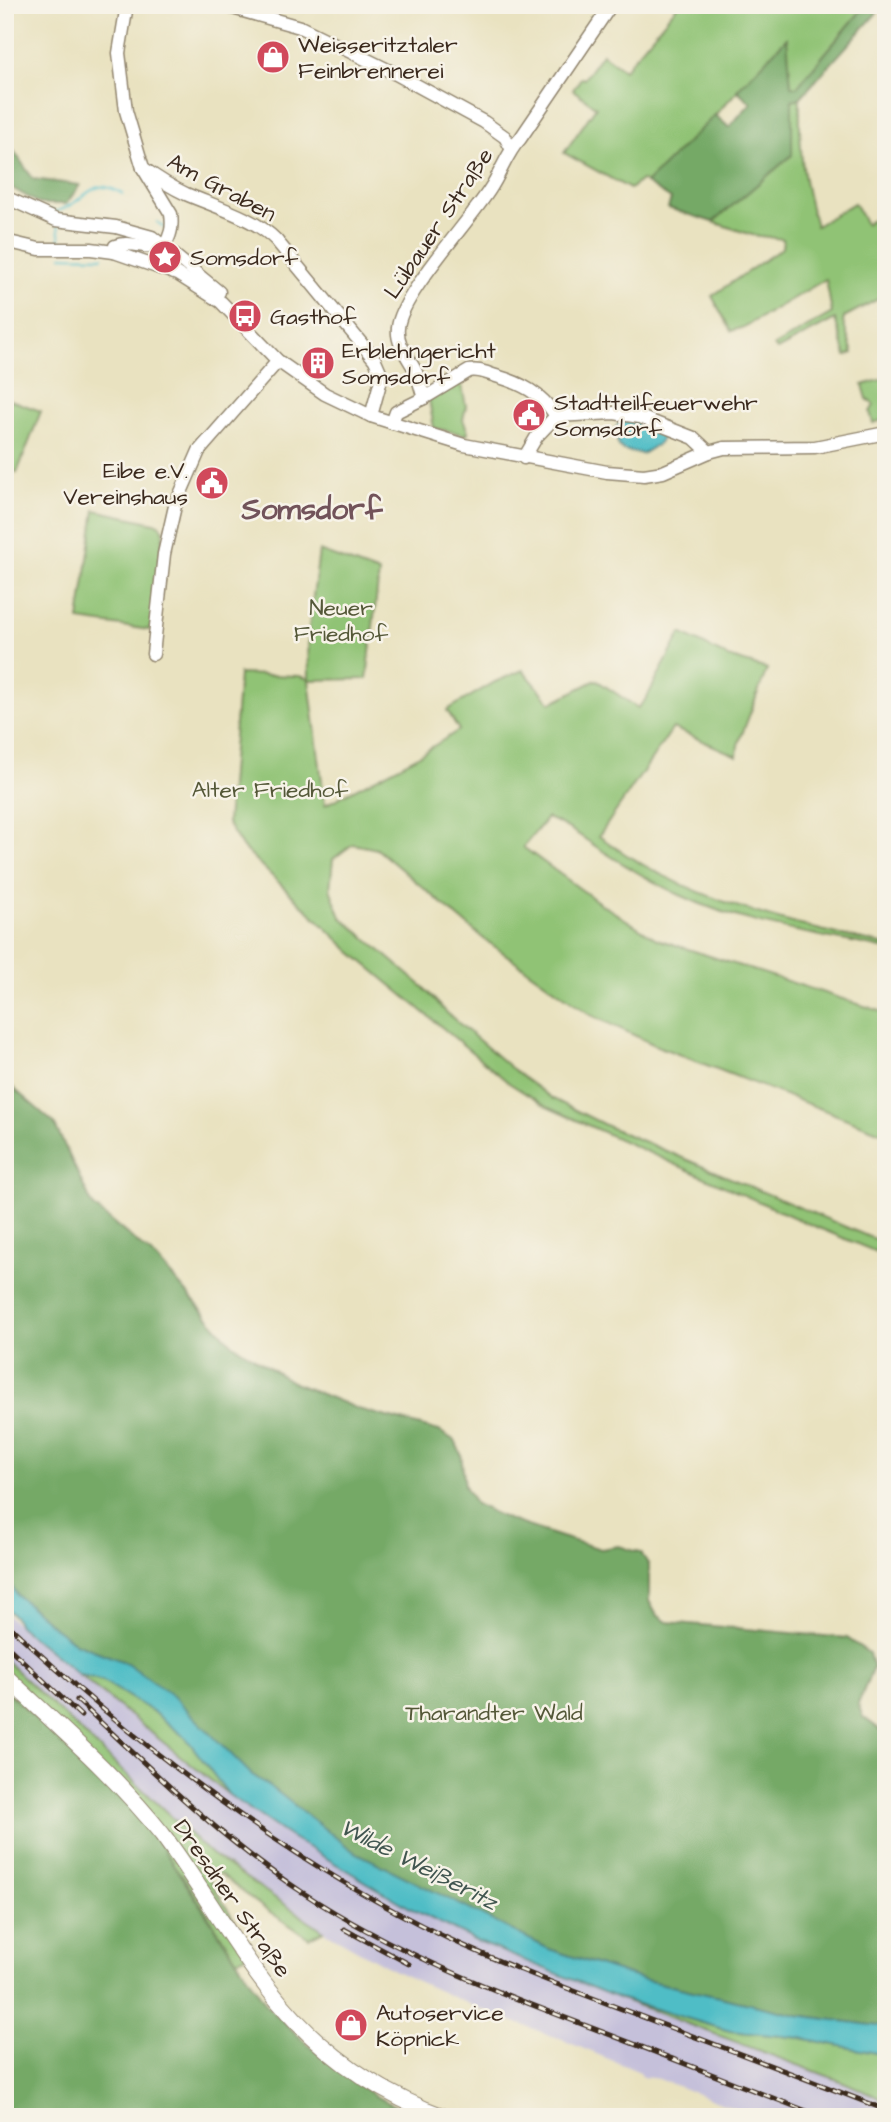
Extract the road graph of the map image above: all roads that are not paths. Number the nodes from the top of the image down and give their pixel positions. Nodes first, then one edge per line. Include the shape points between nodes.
1 (127, 5) edge
2 (222, 5) edge
3 (611, 5) edge
4 (511, 148) junction
5 (143, 169) junction
6 (5, 197) edge
7 (5, 241) edge
8 (164, 246) junction
9 (114, 252) junction
10 (224, 297) dead end
11 (278, 361) junction
12 (424, 398) junction
13 (371, 416) junction
14 (556, 416) junction
15 (392, 423) junction
16 (886, 433) edge
17 (709, 452) junction
18 (524, 458) junction
19 (153, 654) dead end
20 (5, 1676) edge
21 (444, 2117) edge

1 - 5 street via 120,66 126,111
2 - 4 street, Lübauer Straße via 300,27 397,74 484,122 505,137
3 - 4 street, Lübauer Straße
4 - 12 street, Lübauer Straße via 483,201 408,300 399,321 398,338
5 - 8 street via 171,214 172,228
5 - 13 street, Am Graben via 276,240 375,360 383,376
6 - 8 street via 56,220 128,229
7 - 9 street via 39,249
8 - 9 street via 120,244
8 - 10 street
9 - 11 street via 177,274 212,296
11 - 13 street via 325,394
11 - 19 street via 199,451 175,506 160,578
12 - 14 street via 476,370 530,388
12 - 15 street via 396,412
13 - 15 street
14 - 17 street via 614,413 640,417 694,438
14 - 18 street
15 - 18 street
16 - 17 street via 815,447
17 - 18 street via 644,475
20 - 21 main road, Dresdner Straße via 146,1815 266,1985 306,2031 376,2086

